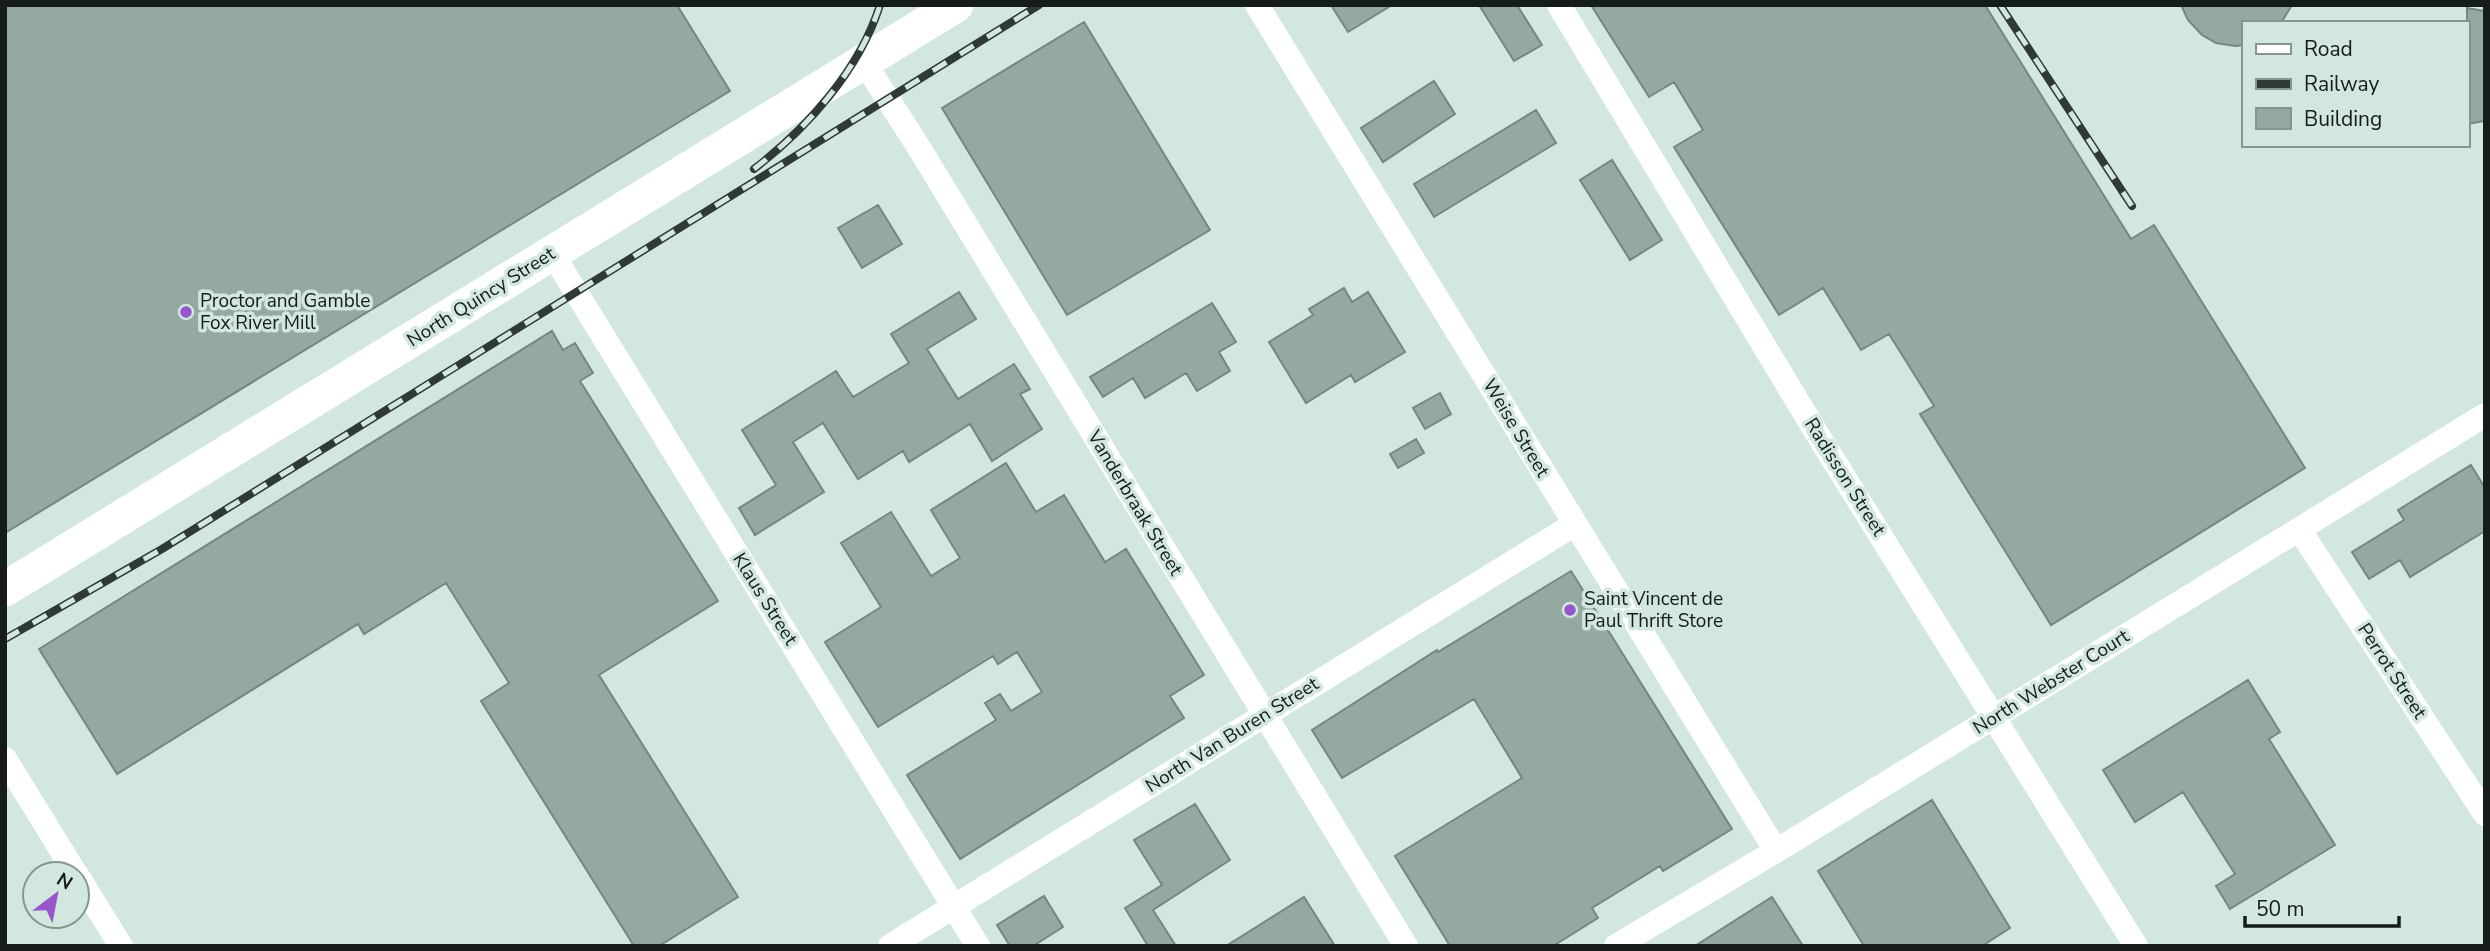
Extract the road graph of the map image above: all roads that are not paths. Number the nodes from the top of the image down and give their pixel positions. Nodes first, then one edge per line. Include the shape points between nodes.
1 (956, 5) edge
2 (1257, 5) edge
3 (1559, 5) edge
4 (864, 62) junction
5 (552, 253) junction
6 (2485, 415) edge
7 (1576, 524) junction
8 (2299, 529) junction
9 (5, 589) edge
10 (1265, 715) junction
11 (1992, 718) junction
12 (5, 759) edge
13 (2485, 814) edge
14 (1776, 851) junction
15 (68, 860) edge
16 (91, 898) edge
17 (954, 906) junction
18 (121, 946) edge
19 (890, 946) edge
20 (978, 946) edge
21 (1406, 946) edge
22 (1616, 946) edge
23 (2136, 946) edge

1 - 4 street, North Quincy Street
2 - 7 street, Weise Street
3 - 11 street, Radisson Street
4 - 5 street, North Quincy Street
4 - 10 street, Vanderbraak Street
5 - 9 street, North Quincy Street
5 - 17 street, Klaus Street
6 - 8 street, North Webster Court
7 - 10 street, North Van Buren Street
7 - 14 street, Weise Street
8 - 11 street, North Webster Court
8 - 13 street, Perrot Street
10 - 17 street, North Van Buren Street
10 - 21 street, Vanderbraak Street
11 - 14 street, North Webster Court
11 - 23 street, Radisson Street
12 - 15 street
14 - 22 street, North Webster Court
16 - 18 street
17 - 19 street, North Van Buren Street
17 - 20 street, Klaus Street

